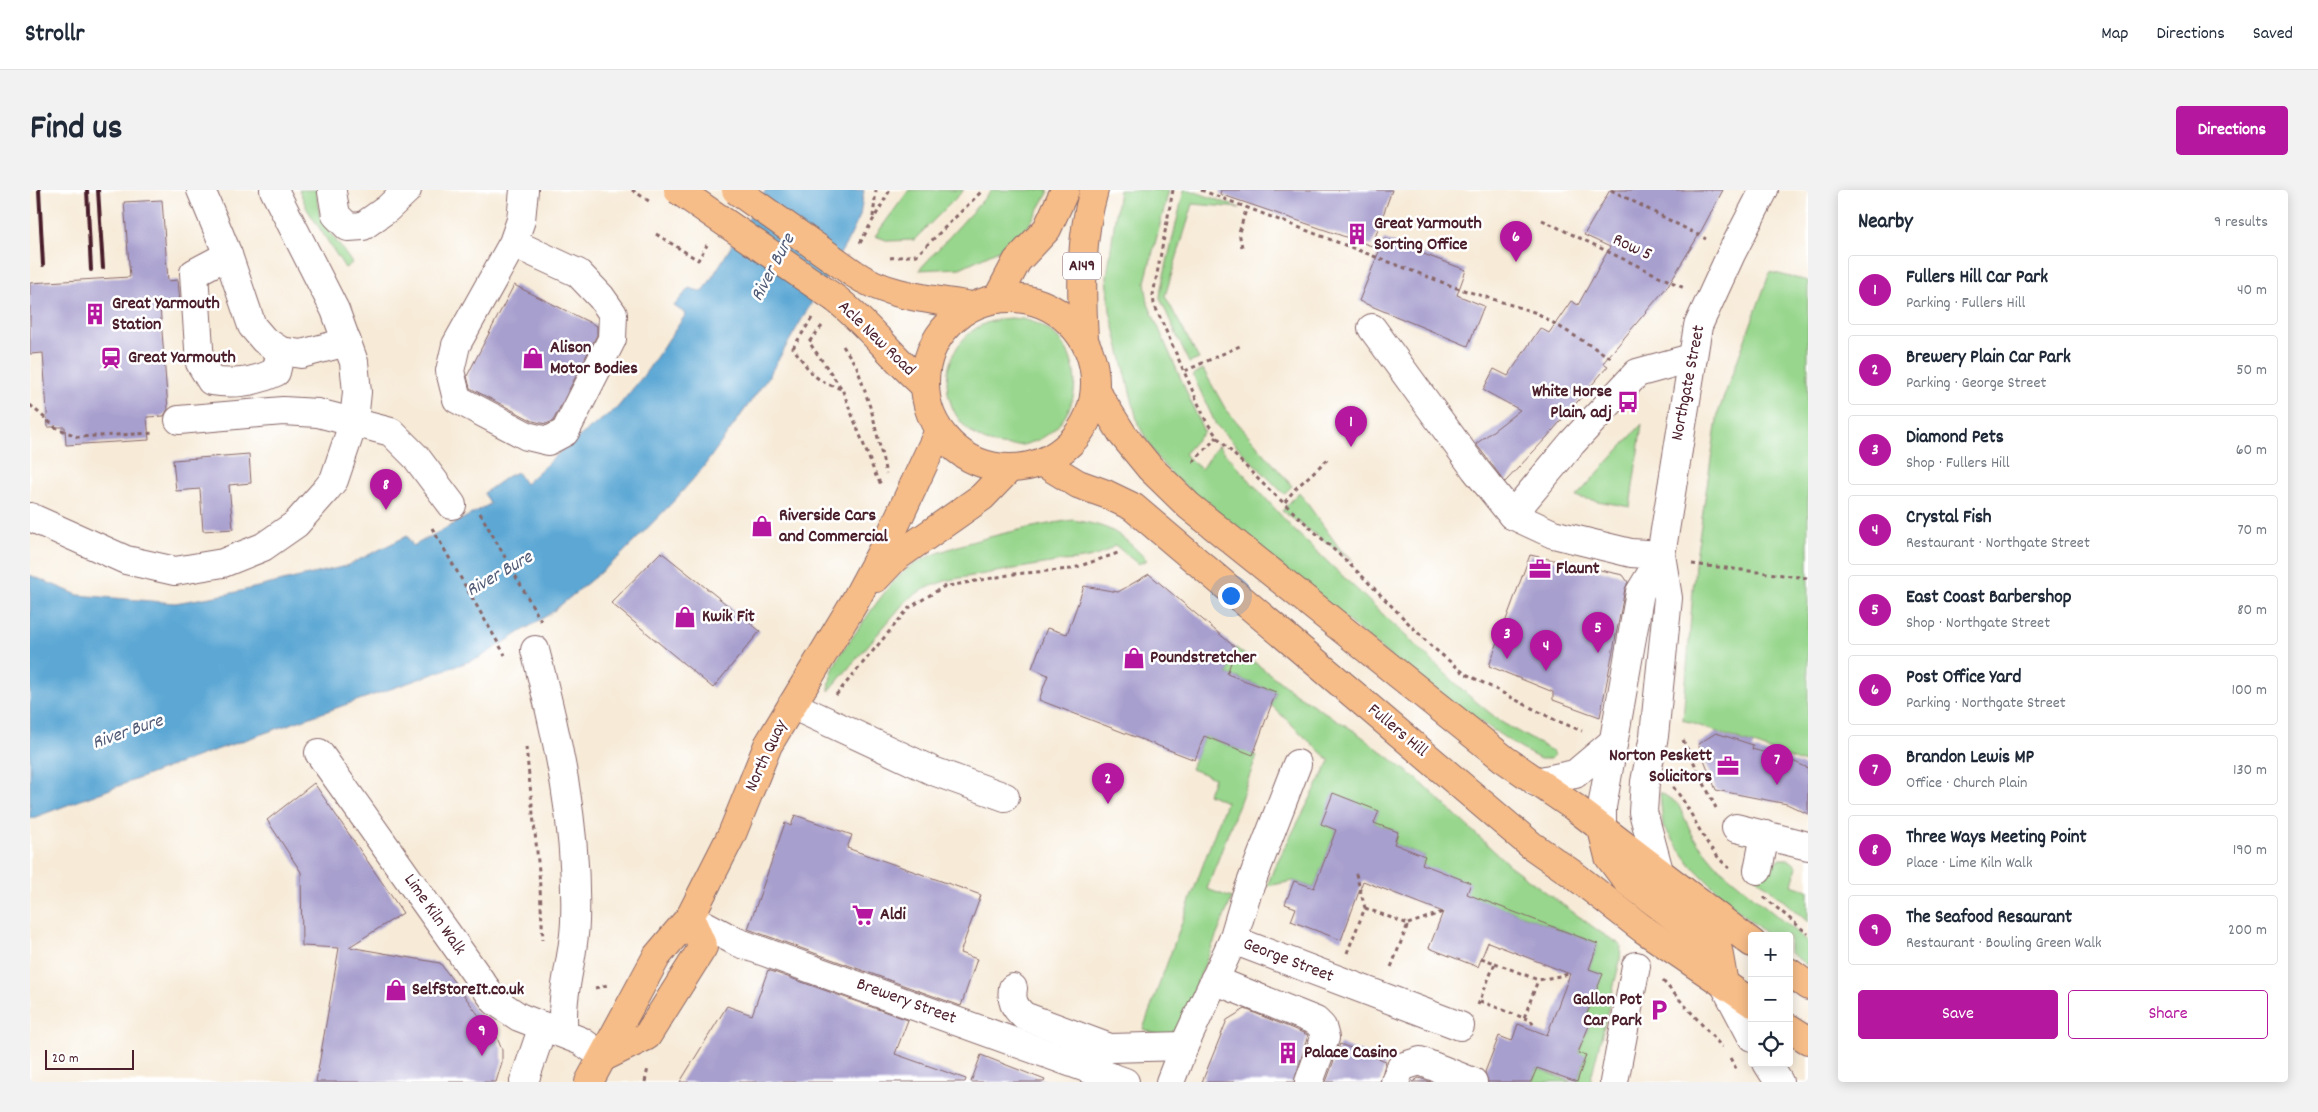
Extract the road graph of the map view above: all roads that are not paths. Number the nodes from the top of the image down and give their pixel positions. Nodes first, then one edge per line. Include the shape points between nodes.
1 (201, 190) edge
2 (274, 190) edge
3 (406, 190) edge
4 (524, 190) edge
5 (678, 190) edge
6 (736, 190) edge
7 (1065, 190) edge
8 (1094, 190) edge
9 (1764, 190) edge
10 (332, 192) dead end
11 (512, 243) junction
12 (228, 255) junction
13 (985, 303) junction
14 (1372, 328) dead end
15 (1084, 339) junction
16 (347, 342) junction
17 (281, 351) junction
18 (1691, 358) junction
19 (924, 385) junction
20 (1096, 390) junction
21 (354, 421) junction
22 (171, 426) road end
23 (939, 431) junction
24 (1042, 462) junction
25 (1010, 469) junction
26 (464, 506) road end
27 (1512, 515) junction
28 (30, 517) edge
29 (1661, 557) junction
30 (855, 601) junction
31 (540, 638) road end
32 (792, 705) junction
33 (1613, 742) junction
34 (319, 753) dead end
35 (1297, 764) dead end
36 (1536, 782) junction
37 (1005, 797) dead end
38 (1727, 819) road end
39 (1602, 829) junction
40 (1765, 835) junction
41 (1808, 846) edge
42 (1659, 872) junction
43 (1752, 879) road end
44 (690, 917) junction
45 (1233, 940) junction
46 (1748, 940) edge
47 (1647, 970) road end
48 (1793, 975) edge
49 (1214, 980) junction
50 (1724, 984) junction
51 (1808, 986) edge
52 (1013, 988) dead end
53 (1748, 1000) edge
54 (1460, 1026) road end
55 (1748, 1029) edge
56 (554, 1030) junction
57 (1793, 1031) edge
58 (1808, 1040) edge
59 (1184, 1046) junction
60 (604, 1057) junction
61 (1769, 1067) edge
62 (1398, 1074) edge
63 (524, 1082) edge
64 (589, 1082) edge
65 (1125, 1082) edge
66 (1170, 1082) edge
67 (1309, 1082) edge
68 (1474, 1082) edge
69 (1614, 1082) edge
70 (1778, 1082) edge

1 - 12 street
2 - 16 street via 335,310
3 - 10 street via 363,226 348,227 336,215
4 - 11 street via 521,220
5 - 19 main road, Acle New Road, bridge via 831,310 857,316 900,364
6 - 13 main road, Acle New Road / A149, bridge via 866,282 888,291
7 - 13 main road, A149 via 1047,229
8 - 15 main road, A149 via 1084,240 1081,281
9 - 18 street, Northgate Street via 1698,326
11 - 11 street via 456,345 450,371 457,399 527,436 548,441 565,432 612,339 614,314 578,274
12 - 17 street via 252,326 264,340
12 - 17 street via 194,273 200,363 211,381 227,384 258,381 276,372
13 - 15 main road, A149 via 1019,298 1041,303 1061,314
13 - 19 main road, A149 via 950,322 941,333 928,358
14 - 27 street
15 - 20 main road, A149
16 - 17 street via 301,354
16 - 21 street via 357,392
18 - 27 street via 1637,373 1572,443
18 - 29 street, Northgate Street
19 - 23 main road, A149 via 928,409
20 - 24 main road, A149 via 1090,413 1079,434
20 - 36 main road via 1123,435 1150,468 1189,506 1363,648
21 - 22 street via 318,413 283,411
21 - 26 street via 391,432
21 - 28 street via 334,480 296,524 264,547 223,563 175,571 126,560
23 - 25 main road, A149 via 970,459
23 - 30 main road, North Quay via 892,532
24 - 25 main road, A149
24 - 50 main road, Fullers Hill via 1078,484 1132,507 1531,845 1643,929
25 - 30 main road, North Quay via 982,497 894,558
27 - 29 street via 1553,534
29 - 33 street, Northgate Street via 1640,592
29 - 42 street, Northgate Street via 1668,598 1643,812
30 - 32 main road, North Quay
31 - 56 street via 573,832 575,922 564,984 562,1021
32 - 37 street via 933,771
32 - 44 main road, North Quay via 768,745 732,834
33 - 36 street via 1575,774
33 - 39 street, Northgate Street via 1602,807
34 - 56 street, Lime Kiln Walk via 495,1001 519,1017
35 - 45 street via 1246,896
36 - 39 main road
38 - 40 street
39 - 42 main road
39 - 50 main road via 1608,857 1627,881 1718,950
40 - 41 street
40 - 43 street
42 - 46 main road
44 - 60 main road, North Quay via 657,956
44 - 65 street, Brewery Street via 737,942
45 - 49 street, George Street
45 - 54 street, George Street
47 - 69 street
48 - 51 main road
49 - 59 street, George Street
49 - 67 street via 1316,1021 1325,1038
50 - 53 main road, Fullers Hill
50 - 55 street
52 - 59 street via 1012,998 1024,1016 1110,1048
56 - 60 street, Lime Kiln Walk via 581,1041
56 - 63 street
57 - 58 main road
59 - 66 street, George Street
60 - 64 main road, North Quay
61 - 70 street
62 - 68 street via 1420,1061

